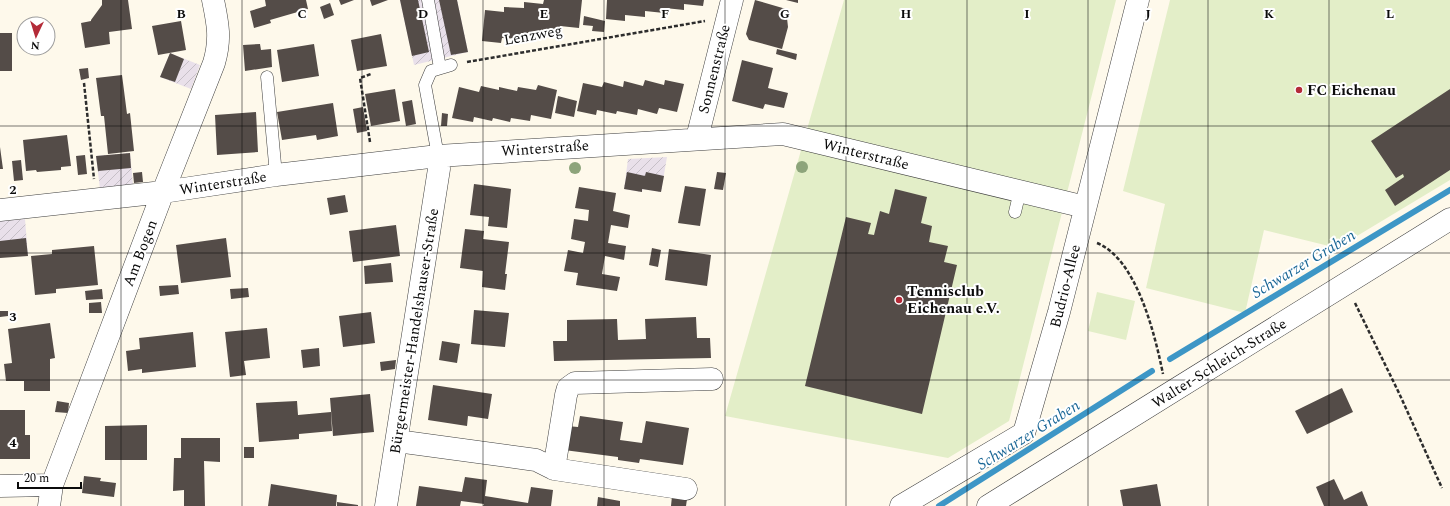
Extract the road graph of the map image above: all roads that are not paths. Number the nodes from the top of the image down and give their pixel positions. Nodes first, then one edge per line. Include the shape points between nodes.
1 (213, 0) edge
2 (428, 0) edge
3 (732, 0) edge
4 (1138, 0) edge
5 (267, 77) dead end
6 (697, 138) junction
7 (438, 156) junction
8 (276, 176) junction
9 (1020, 191) junction
10 (163, 192) junction
11 (1085, 207) junction
12 (0, 210) edge
13 (1015, 212) dead end
14 (1450, 219) edge
15 (712, 379) dead end
16 (397, 441) junction
17 (554, 469) junction
18 (0, 486) edge
19 (686, 489) dead end
20 (50, 496) edge
21 (386, 506) edge
22 (901, 506) edge
23 (988, 506) edge

1 - 10 street, Am Bogen via 220,32 219,48
2 - 7 lane via 446,66 432,71 425,85
3 - 6 street, Sonnenstraße
4 - 11 street, Budrio-Allee
5 - 8 lane
6 - 7 street, Winterstraße
6 - 9 street, Winterstraße via 782,134
7 - 8 street, Winterstraße
7 - 16 street, Bürgermeister-Handelshauser-Straße via 439,169
8 - 10 street, Winterstraße
9 - 11 street, Winterstraße
9 - 13 lane
10 - 12 street, Winterstraße
10 - 20 street, Am Bogen
11 - 22 street, Budrio-Allee via 1059,312 1024,433
14 - 23 street, Walter-Schleich-Straße
15 - 17 street via 575,383 568,388 566,395
16 - 17 street via 536,460
16 - 21 street, Bürgermeister-Handelshauser-Straße
17 - 19 street
18 - 20 street

